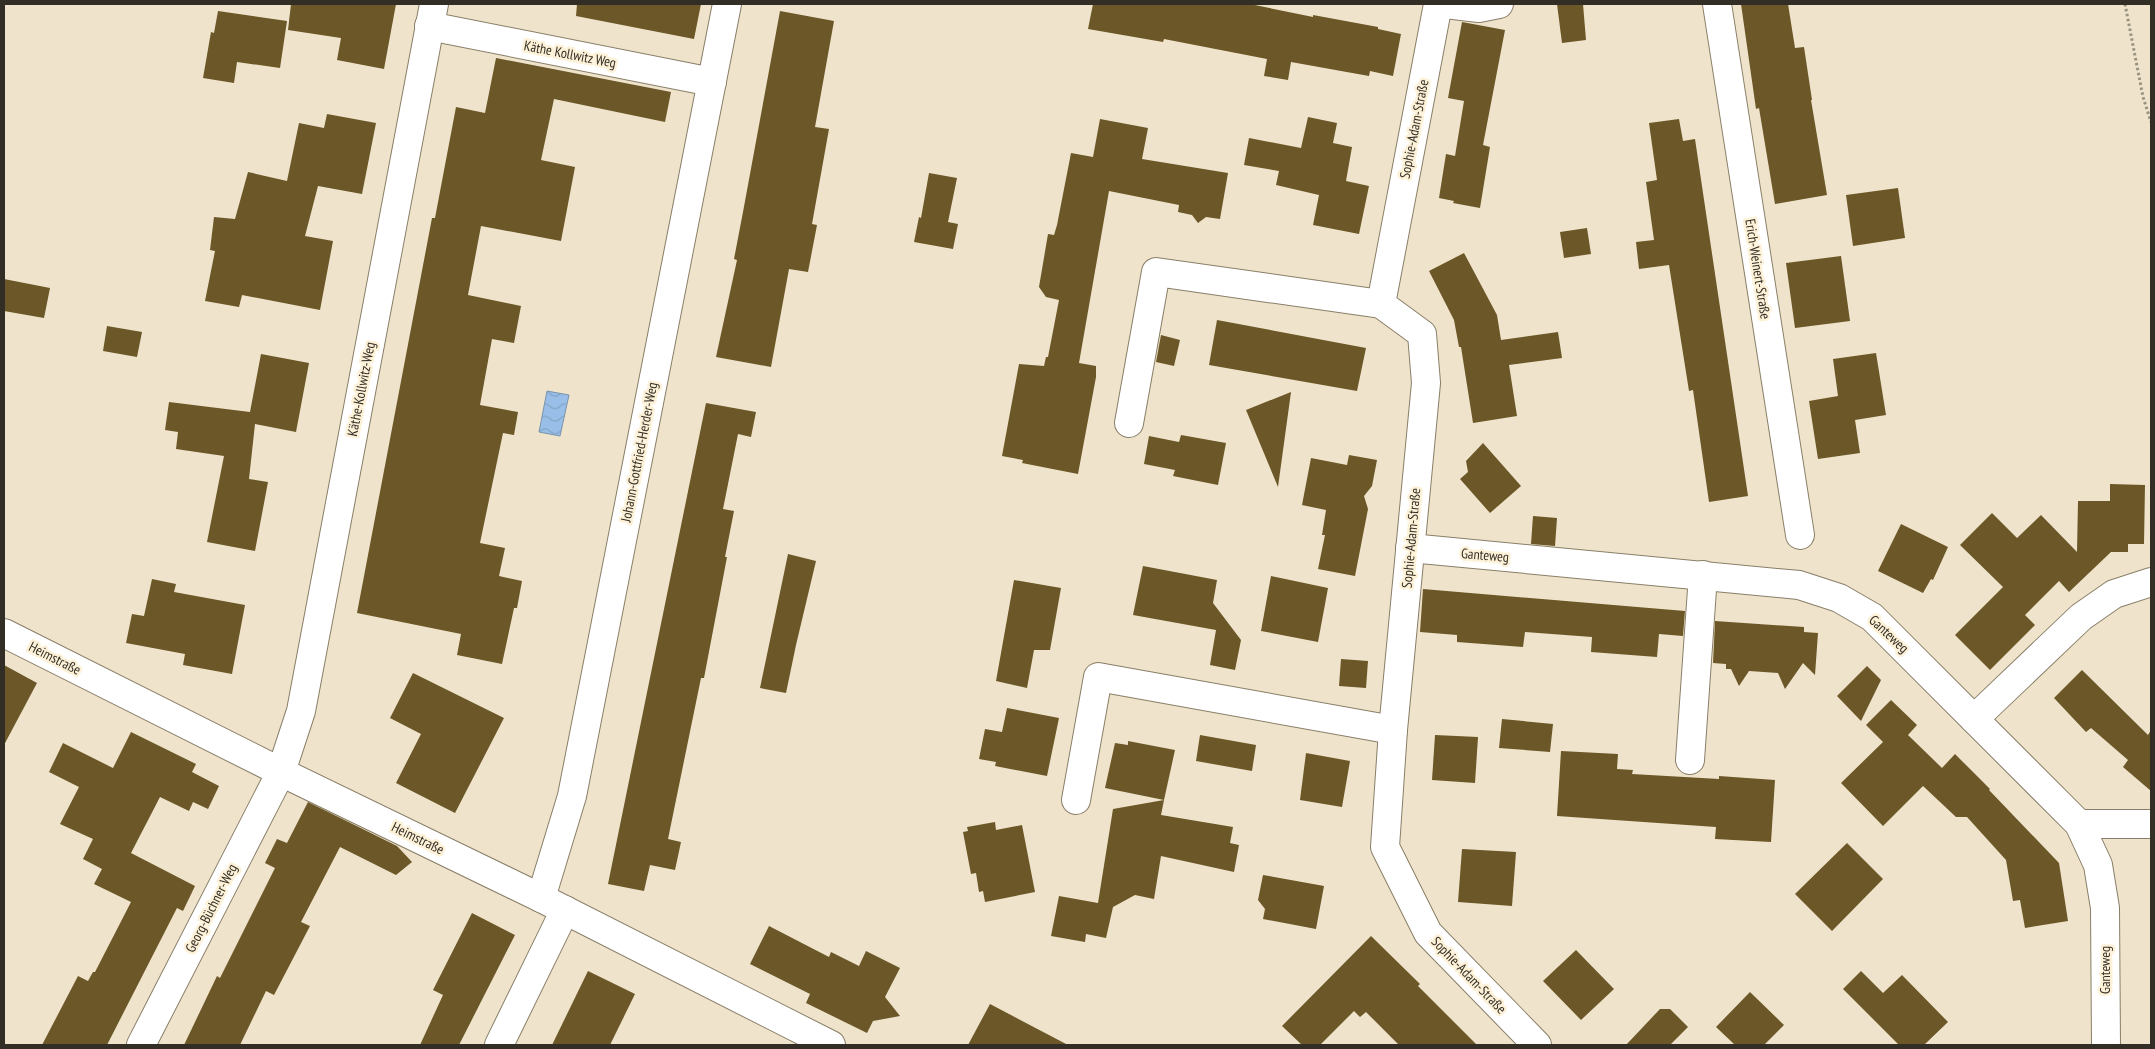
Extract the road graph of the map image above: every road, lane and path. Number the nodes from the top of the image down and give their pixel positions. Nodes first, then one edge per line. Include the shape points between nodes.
1 (727, 4) edge
2 (1438, 4) edge
3 (1445, 4) edge
4 (1499, 4) edge
5 (1717, 4) edge
6 (2126, 4) edge
7 (431, 15) edge
8 (712, 82) junction
9 (2151, 122) edge
10 (1380, 304) junction
11 (1129, 423) dead end
12 (1800, 535) dead end
13 (1410, 548) junction
14 (1703, 575) junction
15 (2151, 582) edge
16 (4, 633) edge
17 (1974, 719) junction
18 (1393, 730) junction
19 (1690, 760) dead end
20 (282, 772) junction
21 (1076, 800) dead end
22 (2079, 824) junction
23 (2151, 824) edge
24 (541, 898) junction
25 (565, 910) junction
26 (141, 1045) edge
27 (499, 1045) edge
28 (831, 1045) edge
29 (1537, 1045) edge
30 (2106, 1045) edge

1 - 8 street, Johann-Gottfried-Herder-Weg
2 - 10 street, Sophie-Adam-Straße
3 - 4 street via 1479,8
5 - 12 street, Erich-Weinert-Straße
6 - 9 path via 2143,97
7 - 8 street, Käthe Kollwitz Weg
7 - 20 street, Käthe-Kollwitz-Weg via 301,711
8 - 24 street, Johann-Gottfried-Herder-Weg via 572,796
10 - 11 street via 1156,272
10 - 13 street, Sophie-Adam-Straße via 1422,334 1426,383
13 - 14 street, Ganteweg
13 - 18 street, Sophie-Adam-Straße
14 - 17 street, Ganteweg via 1799,585 1839,598 1872,616
14 - 19 street
15 - 17 street via 2114,594 2081,616
16 - 20 street, Heimstraße
17 - 22 street, Ganteweg
18 - 21 street via 1098,678
18 - 29 street, Sophie-Adam-Straße via 1385,847 1428,933
20 - 24 street, Heimstraße
20 - 26 street, Georg-Büchner-Weg
22 - 23 street
22 - 30 street, Ganteweg via 2098,865 2105,908
24 - 25 street, Heimstraße
25 - 27 street
25 - 28 street, Heimstraße

